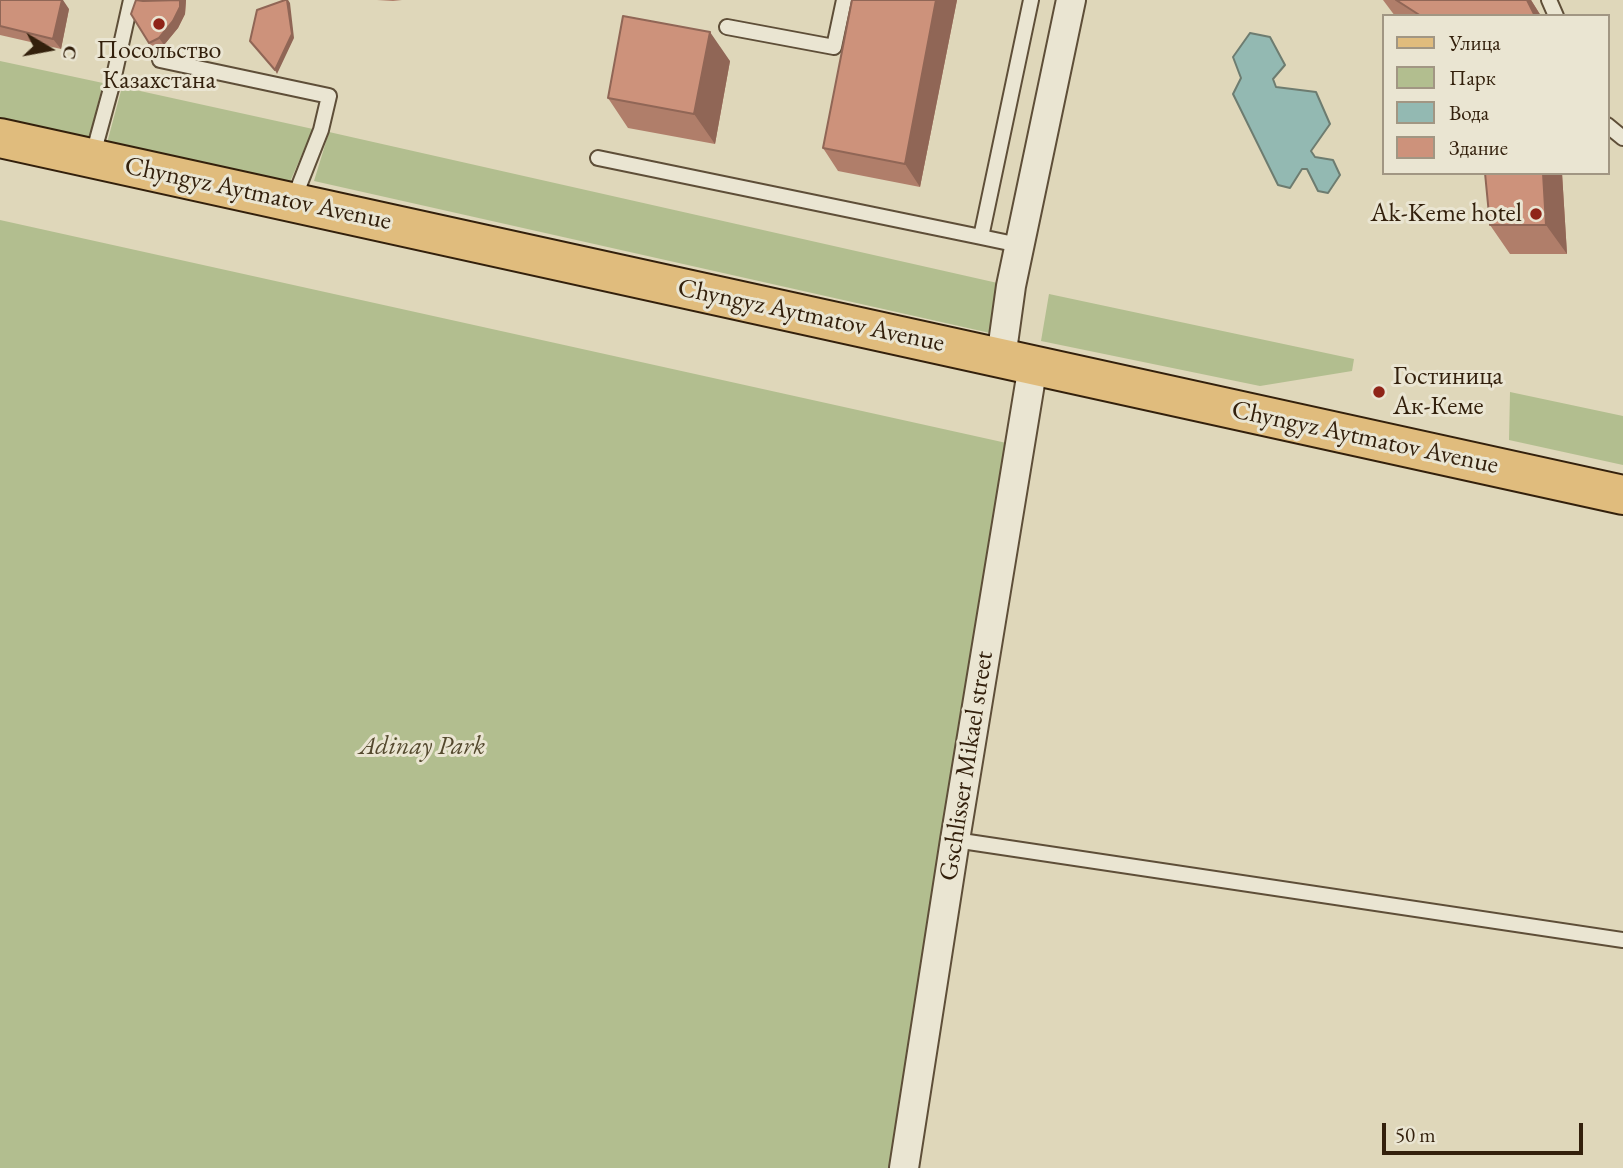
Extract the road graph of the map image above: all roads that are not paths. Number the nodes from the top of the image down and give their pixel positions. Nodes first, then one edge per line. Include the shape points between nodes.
1 (131, 0) edge
2 (844, 0) edge
3 (1031, 0) edge
4 (1071, 0) edge
5 (727, 27) dead end
6 (160, 61) dead end
7 (1609, 127) edge
8 (0, 138) edge
9 (1623, 138) edge
10 (92, 158) junction
11 (598, 158) dead end
12 (293, 202) junction
13 (981, 237) junction
14 (1019, 246) junction
15 (1017, 362) junction
16 (1623, 495) edge
17 (955, 840) junction
18 (1623, 940) edge
19 (904, 1168) edge

1 - 10 lane
2 - 5 lane via 834,47
3 - 13 lane
4 - 14 street, Gschlisser Mikael street
6 - 12 lane via 329,96 321,131
7 - 9 lane
8 - 10 main road, Chyngyz Aytmatov Avenue
10 - 12 main road, Chyngyz Aytmatov Avenue
11 - 13 lane
12 - 15 main road, Chyngyz Aytmatov Avenue
13 - 14 lane
14 - 15 street, Gschlisser Mikael street via 1011,286
15 - 16 main road, Chyngyz Aytmatov Avenue
15 - 17 street, Gschlisser Mikael street
17 - 18 lane
17 - 19 street, Gschlisser Mikael street

